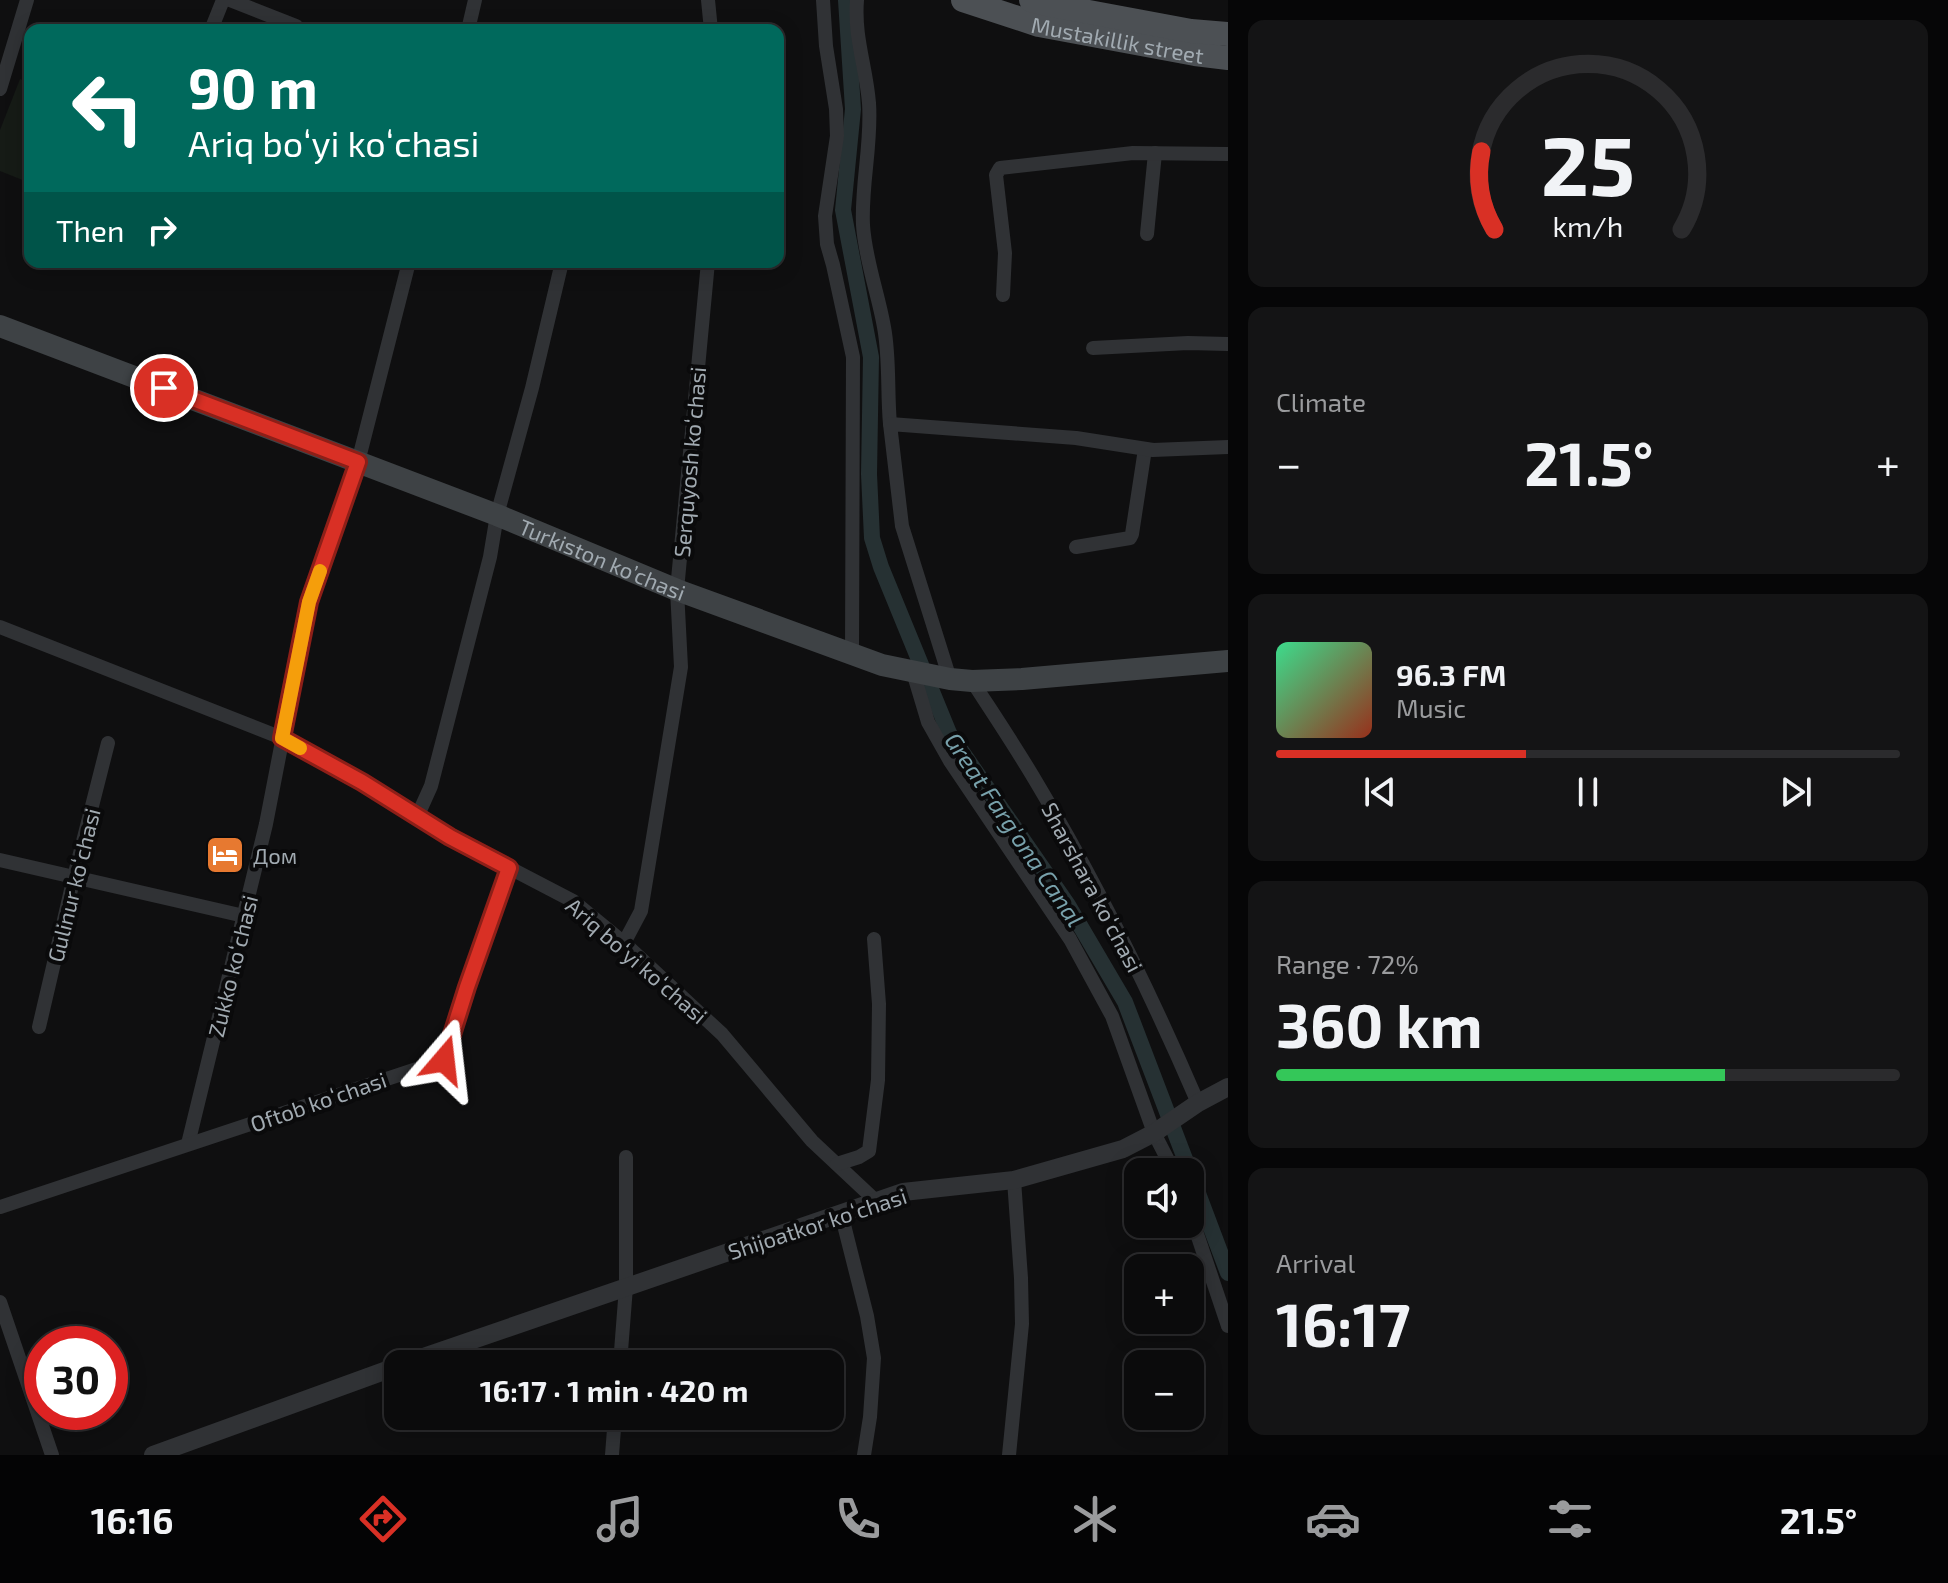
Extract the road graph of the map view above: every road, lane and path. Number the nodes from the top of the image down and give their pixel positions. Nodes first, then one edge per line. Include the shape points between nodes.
1 (27, 0) edge
2 (223, 0) edge
3 (230, 0) edge
4 (475, 0) edge
5 (708, 0) edge
6 (823, 0) edge
7 (857, 0) edge
8 (963, 0) edge
9 (1031, 0) edge
10 (213, 24) edge
11 (291, 24) edge
12 (469, 24) edge
13 (710, 24) edge
14 (1228, 34) edge
15 (1228, 58) edge
16 (0, 89) edge
17 (1155, 153) junction
18 (1228, 154) edge
19 (1147, 234) dead end
20 (407, 268) edge
21 (561, 268) edge
22 (707, 268) edge
23 (1003, 295) dead end
24 (0, 326) edge
25 (1228, 344) edge
26 (1093, 348) dead end
27 (890, 424) junction
28 (1228, 447) edge
29 (1145, 449) junction
30 (358, 462) junction
31 (497, 515) junction
32 (1076, 547) dead end
33 (677, 590) junction
34 (0, 627) edge
35 (852, 654) junction
36 (1228, 661) edge
37 (913, 672) junction
38 (950, 679) junction
39 (972, 681) junction
40 (282, 738) junction
41 (108, 743) dead end
42 (417, 817) junction
43 (0, 860) edge
44 (509, 868) junction
45 (74, 877) junction
46 (244, 916) junction
47 (874, 939) dead end
48 (624, 943) junction
49 (39, 1027) dead end
50 (1228, 1087) edge
51 (1198, 1103) junction
52 (1154, 1133) junction
53 (188, 1144) junction
54 (626, 1157) dead end
55 (1167, 1158) edge
56 (837, 1164) junction
57 (1014, 1180) junction
58 (876, 1201) junction
59 (0, 1207) edge
60 (841, 1213) junction
61 (1198, 1238) edge
62 (626, 1287) junction
63 (0, 1302) edge
64 (1228, 1326) edge
65 (443, 1350) edge
66 (621, 1350) edge
67 (384, 1371) edge
68 (614, 1430) edge
69 (52, 1455) edge
70 (156, 1455) edge
71 (612, 1455) edge
72 (864, 1455) edge
73 (1009, 1455) edge

1 - 16 street
2 - 10 street
3 - 11 street
4 - 12 street
5 - 13 street
6 - 35 street via 837,136 825,216 827,244 853,357
7 - 27 street via 856,33 870,120 863,227 887,346
8 - 15 main road, Mustakillik street via 1039,25
9 - 14 main road, Mustakillik street
17 - 18 street
17 - 19 street
17 - 23 street via 1000,168 996,175 1005,253
20 - 30 street, Zukko koʻchasi
21 - 31 street
22 - 33 street, Serquyosh koʻchasi
24 - 30 main road, Turkiston ko’chasi
25 - 26 street
27 - 29 street via 1076,438
27 - 38 street via 902,526
28 - 29 street
29 - 32 street via 1130,538
30 - 31 main road, Turkiston ko’chasi
30 - 40 street, Zukko koʻchasi via 309,602
31 - 33 main road, Turkiston ko’chasi
31 - 42 street via 431,786
33 - 35 main road, Turkiston ko’chasi
33 - 48 street, Serquyosh koʻchasi via 681,667 641,911
34 - 40 street, Ariq boʻyi koʻchasi
35 - 37 main road, Turkiston ko’chasi
36 - 39 main road, Turkiston ko’chasi
37 - 38 main road, Turkiston ko’chasi
37 - 52 street via 928,722 950,761 1070,939 1112,1016
38 - 39 main road, Turkiston ko’chasi
39 - 51 street, Sharshara koʻchasi via 1039,785 1098,893
40 - 42 street, Ariq boʻyi koʻchasi
40 - 46 street, Zukko koʻchasi
41 - 45 street, Gulinur koʻchasi
42 - 44 street, Ariq boʻyi koʻchasi
43 - 45 street
44 - 48 street, Ariq boʻyi koʻchasi via 573,901
44 - 53 street, Oftob koʻchasi via 444,1060
45 - 46 street
45 - 49 street, Gulinur koʻchasi
46 - 53 street, Zukko koʻchasi
47 - 56 street via 878,1080 869,1151
48 - 56 street, Ariq boʻyi koʻchasi via 722,1034
50 - 51 street, Shijoatkor koʻchasi
51 - 52 street, Shijoatkor koʻchasi
52 - 55 street
52 - 57 street, Shijoatkor koʻchasi via 1123,1149
53 - 59 street, Oftob koʻchasi
54 - 62 street
56 - 58 street, Ariq boʻyi koʻchasi
57 - 58 street, Shijoatkor koʻchasi via 903,1192
57 - 73 street via 1022,1324
58 - 60 street, Shijoatkor koʻchasi
60 - 62 street, Shijoatkor koʻchasi
60 - 72 street via 874,1358
61 - 64 street
62 - 65 street, Shijoatkor koʻchasi
62 - 66 street
63 - 69 street
67 - 70 street, Shijoatkor koʻchasi
68 - 71 street

